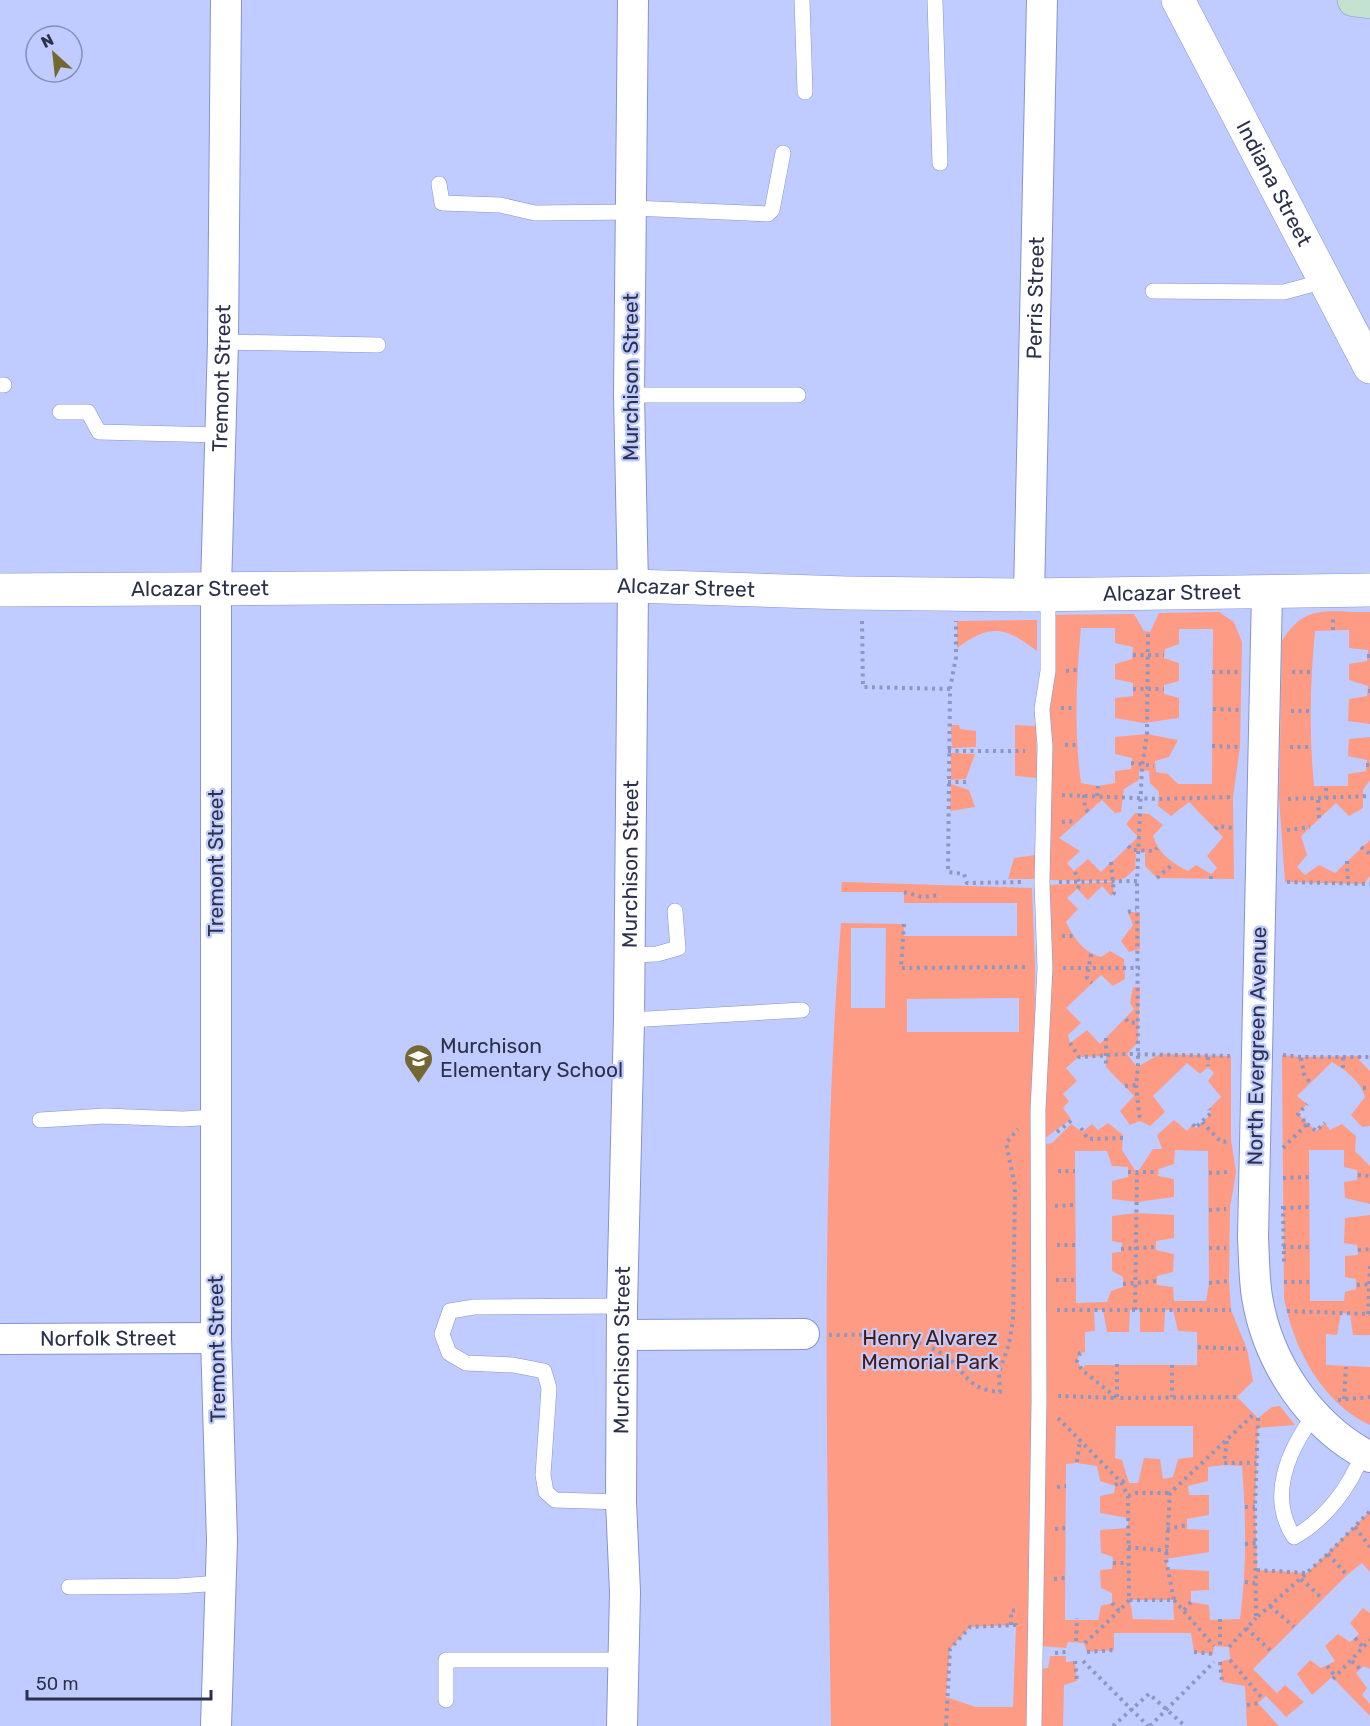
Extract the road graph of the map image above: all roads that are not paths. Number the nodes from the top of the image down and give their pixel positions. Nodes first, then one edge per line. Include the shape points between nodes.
1 (226, 0) edge
2 (633, 0) edge
3 (802, 0) edge
4 (935, 0) edge
5 (1042, 0) edge
6 (1178, 0) edge
7 (1354, 0) edge
8 (1370, 2) edge
9 (804, 92) dead end
10 (783, 153) dead end
11 (940, 163) dead end
12 (439, 184) dead end
13 (632, 210) junction
14 (1325, 281) junction
15 (1153, 291) dead end
16 (223, 342) junction
17 (378, 345) dead end
18 (1370, 368) edge
19 (629, 395) junction
20 (798, 395) dead end
21 (60, 412) dead end
22 (220, 435) junction
23 (633, 586) junction
24 (216, 587) junction
25 (0, 590) edge
26 (1370, 590) edge
27 (1267, 593) junction
28 (1038, 595) junction
29 (675, 911) dead end
30 (628, 955) junction
31 (802, 1010) dead end
32 (629, 1020) junction
33 (215, 1118) junction
34 (40, 1120) dead end
35 (622, 1306) junction
36 (804, 1334) road end
37 (622, 1335) junction
38 (216, 1338) junction
39 (0, 1339) edge
40 (1328, 1411) junction
41 (1367, 1455) edge
42 (621, 1502) junction
43 (220, 1583) junction
44 (69, 1587) dead end
45 (624, 1660) junction
46 (446, 1700) dead end
47 (216, 1726) edge
48 (622, 1726) edge
49 (1034, 1726) edge

1 - 16 street, Tremont Street
2 - 13 street, Murchison Street
3 - 9 lane
4 - 11 lane
5 - 28 street, Perris Street
6 - 14 street, Indiana Street
7 - 8 main road
10 - 13 lane via 768,214
12 - 13 lane via 442,203 500,205 535,213
13 - 19 street, Murchison Street
14 - 15 lane via 1284,292
14 - 18 street, Indiana Street
16 - 17 lane
16 - 22 street, Tremont Street
19 - 20 lane
19 - 23 street, Murchison Street
21 - 22 lane via 88,412 99,432
22 - 24 street, Tremont Street
23 - 24 street, Alcazar Street
23 - 28 street, Alcazar Street
23 - 30 street, Murchison Street
24 - 25 street, Alcazar Street
24 - 33 street, Tremont Street
26 - 27 street, Alcazar Street
27 - 28 street, Alcazar Street
27 - 40 street, North Evergreen Avenue via 1254,1249 1257,1297 1269,1338 1302,1402
28 - 49 lane via 1048,671 1042,709 1045,968 1038,1110
29 - 30 lane via 678,948 657,954
30 - 32 street, Murchison Street
31 - 32 lane
32 - 35 street, Murchison Street
33 - 34 lane via 105,1116
33 - 38 street, Tremont Street
35 - 37 street, Murchison Street
35 - 42 lane via 474,1307 450,1311 442,1334 449,1353 466,1363 544,1371 549,1388 543,1475 546,1492 555,1500
36 - 37 street
37 - 42 street, Murchison Street
38 - 39 street, Norfolk Street
38 - 43 street, Tremont Street
40 - 41 street, North Evergreen Avenue
40 - 41 lane via 1302,1432 1282,1479 1286,1525 1294,1537 1314,1526
42 - 45 street, Murchison Street
43 - 44 lane
43 - 47 street, Tremont Street
45 - 46 lane via 446,1660
45 - 48 street, Murchison Street

